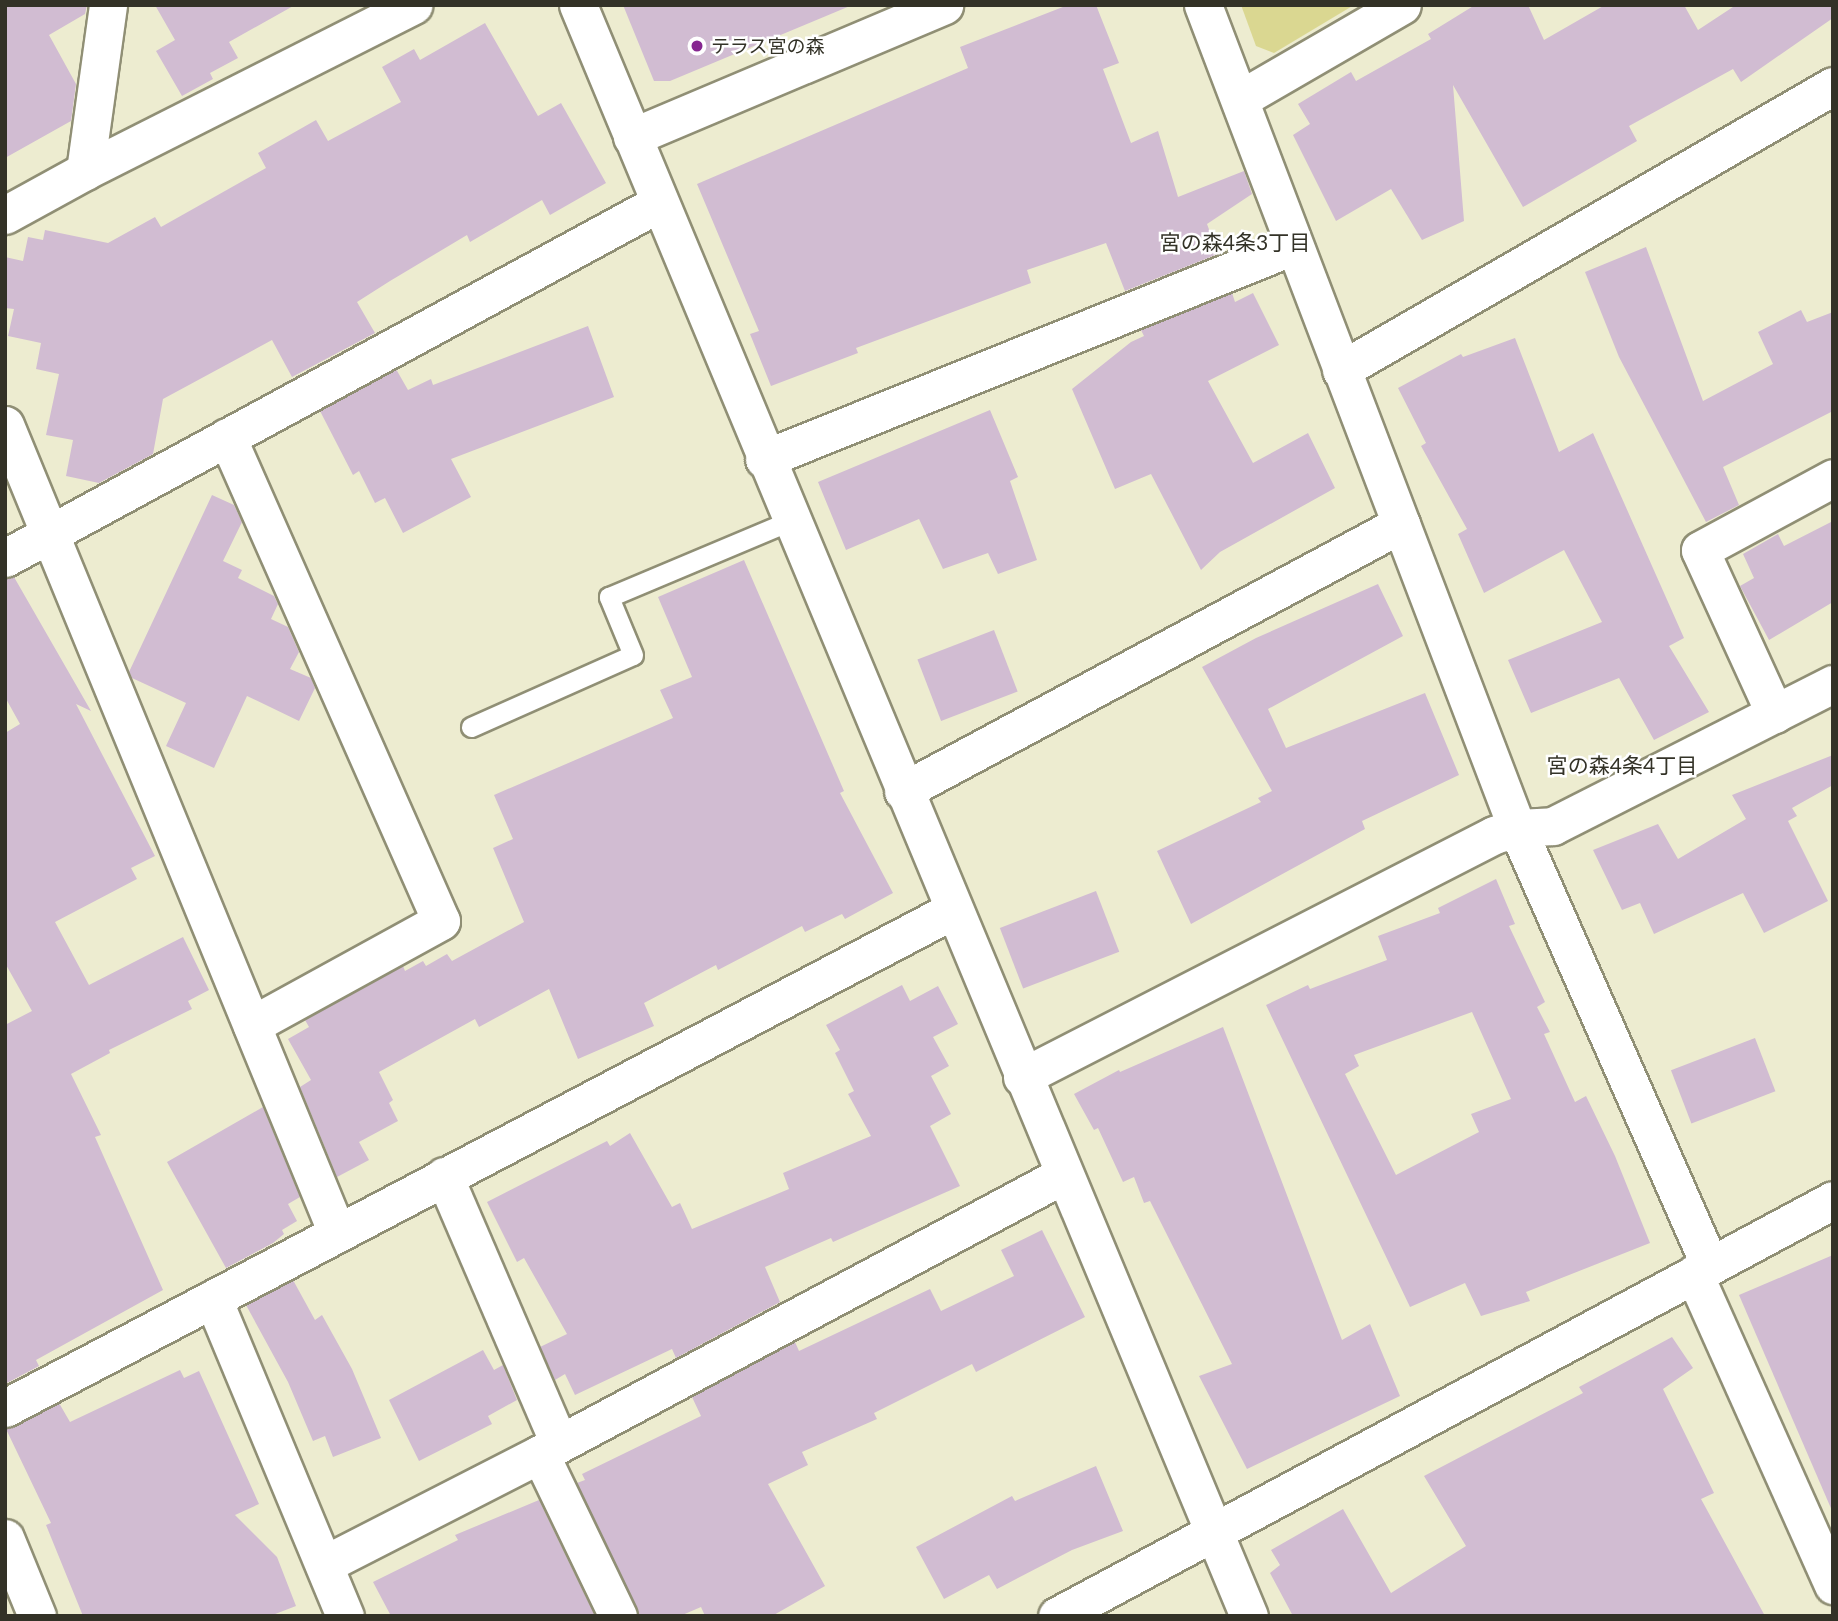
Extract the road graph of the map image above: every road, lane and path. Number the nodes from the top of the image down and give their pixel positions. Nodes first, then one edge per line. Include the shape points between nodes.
1 (108, 5) edge
2 (413, 5) edge
3 (578, 5) edge
4 (944, 5) edge
5 (1203, 5) edge
6 (1402, 5) edge
7 (1833, 86) edge
8 (1240, 99) junction
9 (632, 137) junction
10 (85, 171) junction
11 (659, 203) junction
12 (5, 215) edge
13 (1293, 246) junction
14 (1341, 370) junction
15 (5, 425) edge
16 (227, 437) junction
17 (765, 459) junction
18 (1833, 478) edge
19 (790, 521) junction
20 (1401, 524) junction
21 (48, 534) junction
22 (5, 558) edge
23 (1833, 684) edge
24 (1775, 714) junction
25 (471, 727) dead end
26 (902, 791) junction
27 (1517, 828) junction
28 (953, 910) junction
29 (252, 1025) junction
30 (1022, 1077) junction
31 (1063, 1175) junction
32 (444, 1176) junction
33 (1833, 1200) edge
34 (337, 1233) junction
35 (1702, 1269) junction
36 (214, 1299) junction
37 (5, 1408) edge
38 (549, 1449) junction
39 (1213, 1531) junction
40 (5, 1538) edge
41 (325, 1564) junction
42 (1833, 1584) edge
43 (37, 1616) edge
44 (345, 1616) edge
45 (618, 1616) edge
46 (1057, 1616) edge
47 (1249, 1616) edge

1 - 10 street
2 - 10 street
3 - 9 street
4 - 9 street
5 - 8 street
6 - 8 street
7 - 14 street
8 - 13 street
9 - 11 street
10 - 12 street
11 - 16 street
11 - 17 street
13 - 14 street
13 - 17 street
14 - 20 street
15 - 21 street
16 - 21 street
16 - 29 street via 441,921
17 - 19 street
18 - 24 street via 1700,550
19 - 25 lane via 609,597 634,655
19 - 26 street
20 - 26 street
20 - 27 street
21 - 22 street
21 - 29 street
23 - 24 street
24 - 27 street via 1553,826
26 - 28 street
27 - 30 street via 1494,835
27 - 35 street
28 - 30 street
28 - 32 street
29 - 34 street
30 - 31 street
31 - 38 street
31 - 39 street
32 - 34 street
32 - 38 street
33 - 35 street
34 - 36 street
35 - 39 street
35 - 42 street
36 - 37 street
36 - 41 street
38 - 41 street
38 - 45 street
39 - 46 street
39 - 47 street
40 - 43 street
41 - 44 street

